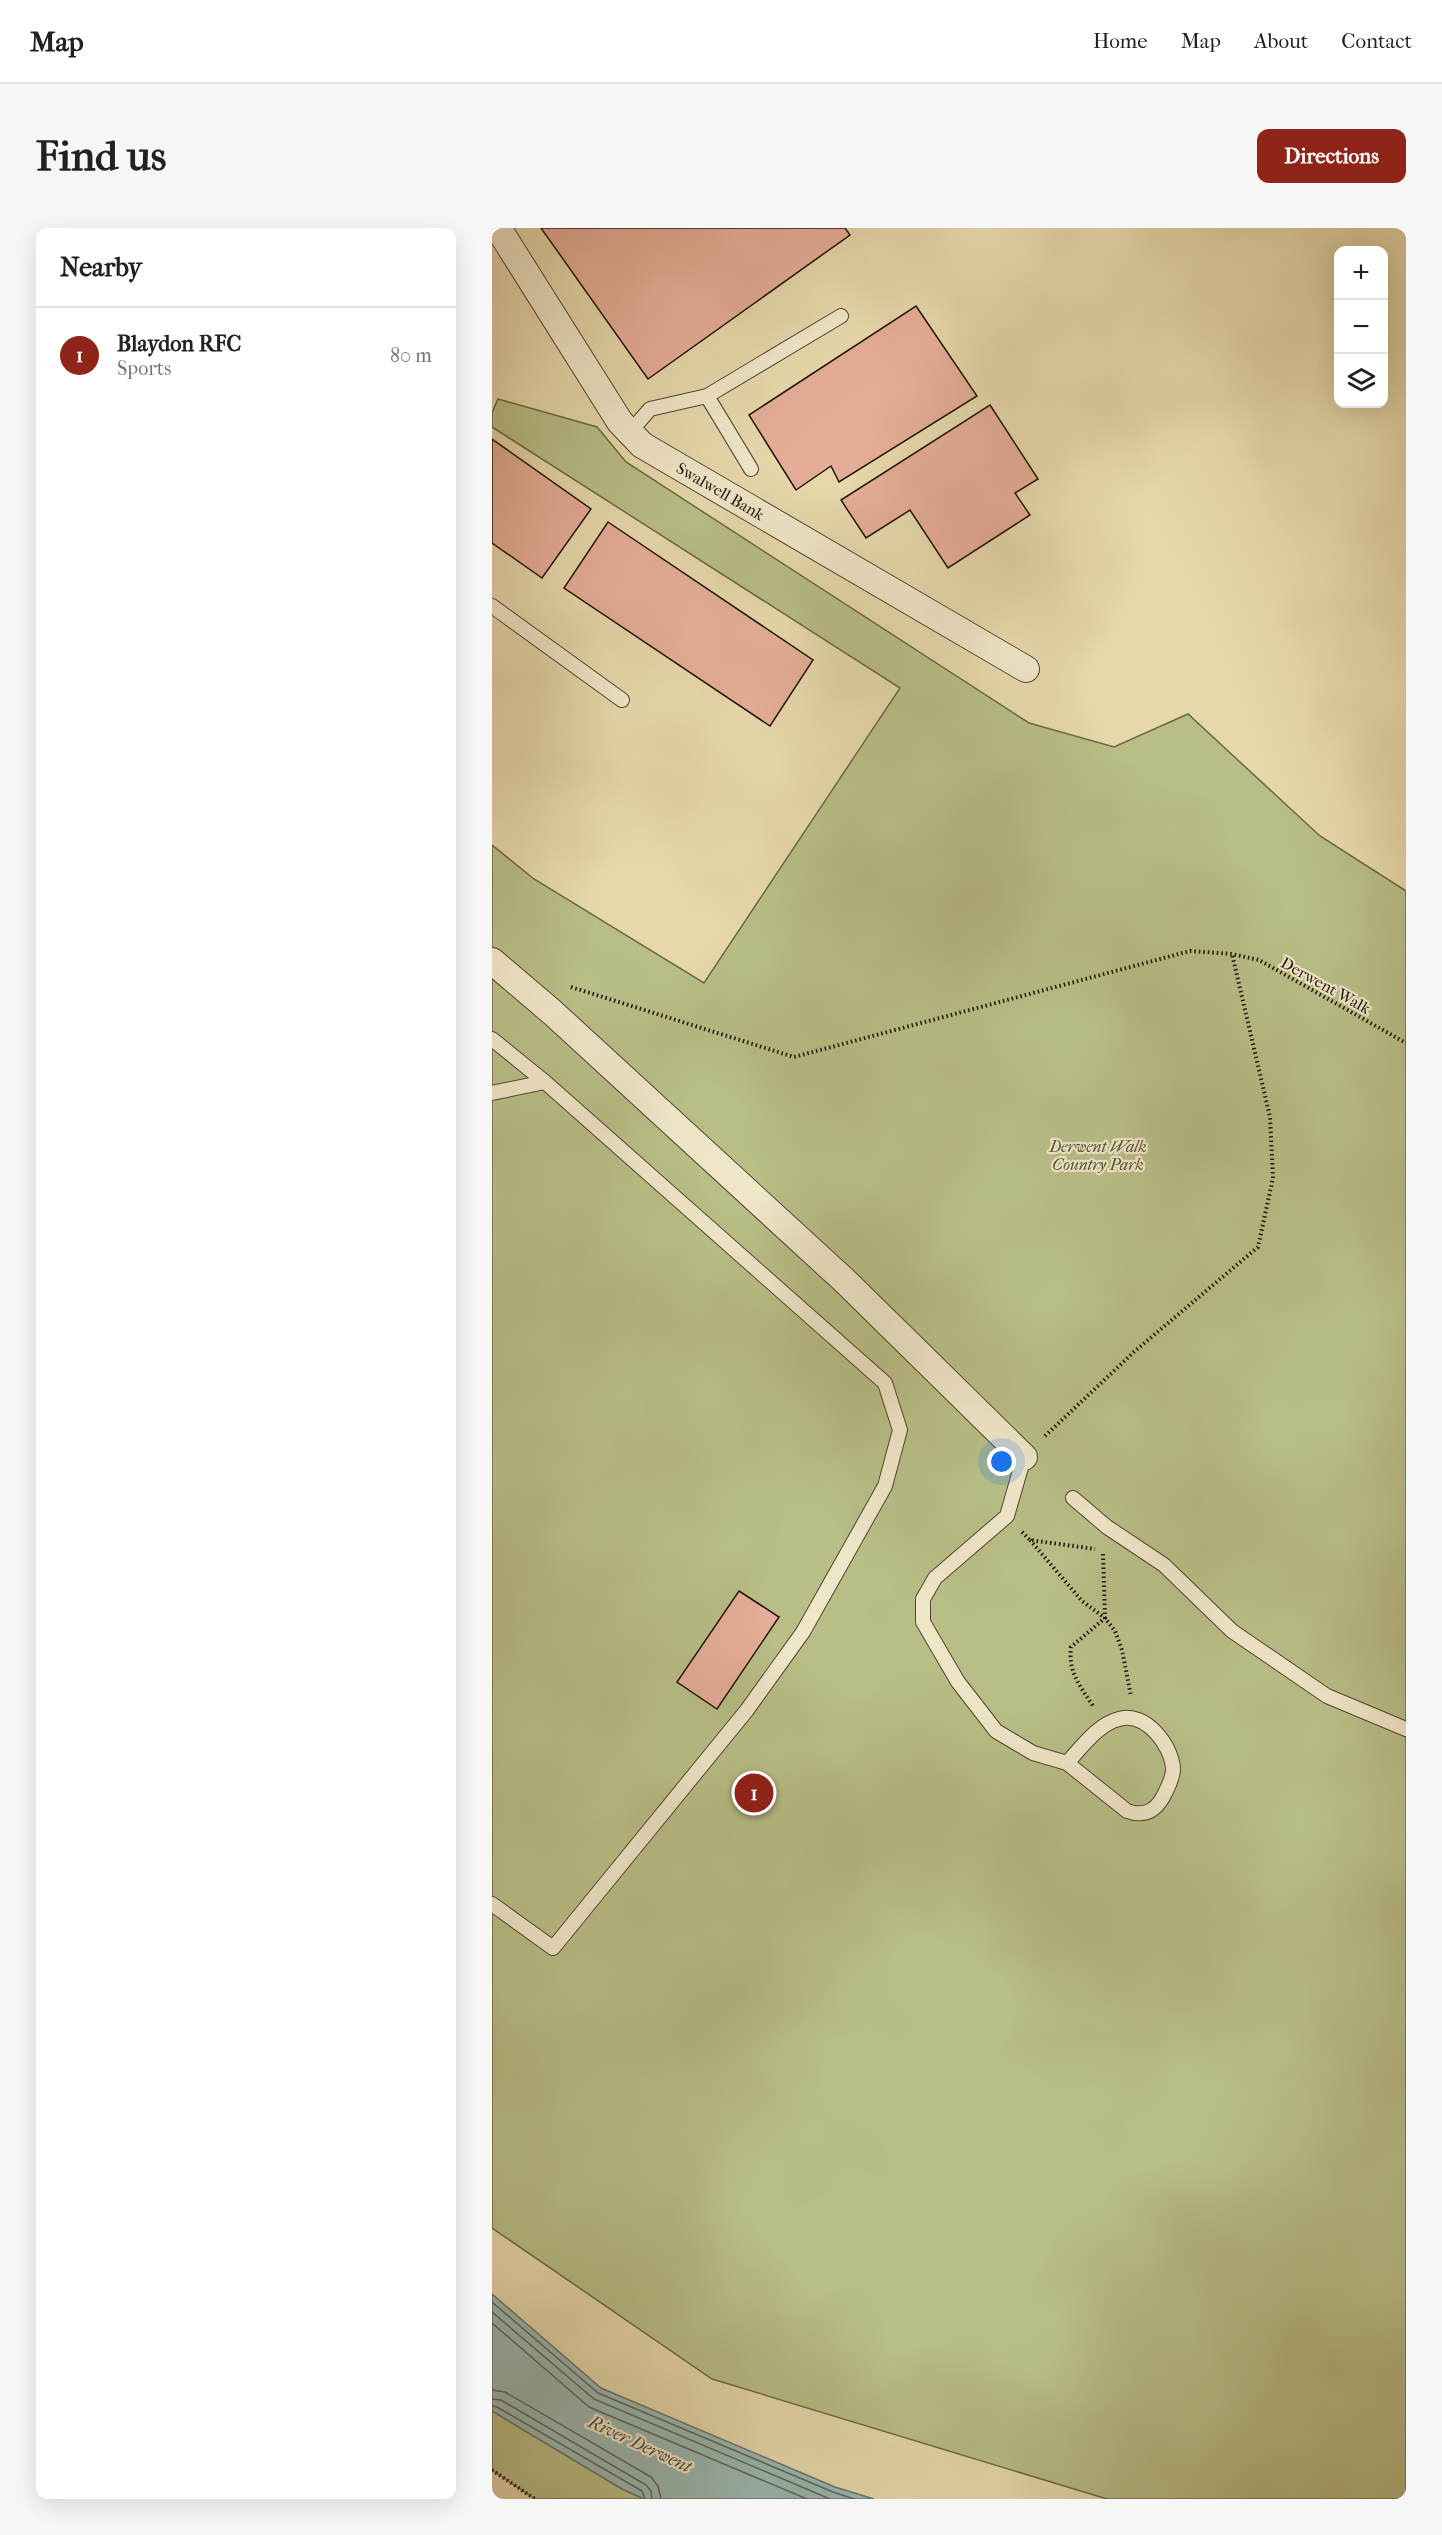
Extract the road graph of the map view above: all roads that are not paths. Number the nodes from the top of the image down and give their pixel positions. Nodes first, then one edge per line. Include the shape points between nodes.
1 (498, 228) edge
2 (841, 316) dead end
3 (707, 396) junction
4 (629, 433) junction
5 (751, 469) dead end
6 (492, 606) edge
7 (1026, 669) dead end
8 (622, 700) dead end
9 (492, 961) edge
10 (492, 1040) edge
11 (545, 1082) junction
12 (492, 1093) edge
13 (1024, 1457) joint
14 (1073, 1498) dead end
15 (1406, 1729) edge
16 (1067, 1763) junction
17 (492, 1904) edge

1 - 4 street, Swalwell Bank
2 - 3 lane
3 - 4 lane via 650,409
3 - 5 lane
4 - 7 street, Swalwell Bank via 642,445
6 - 8 lane
9 - 13 street via 846,1282
10 - 11 lane
11 - 12 lane
11 - 17 lane via 885,1383 900,1430 885,1486 803,1632 747,1710 553,1948
13 - 16 lane via 1006,1516 935,1578 923,1599 923,1622 958,1682 996,1731 1033,1753
14 - 15 lane via 1107,1527 1164,1565 1232,1631 1327,1696
16 - 16 lane via 1137,1814 1146,1814 1161,1802 1173,1771 1164,1743 1136,1718 1120,1718 1104,1725

